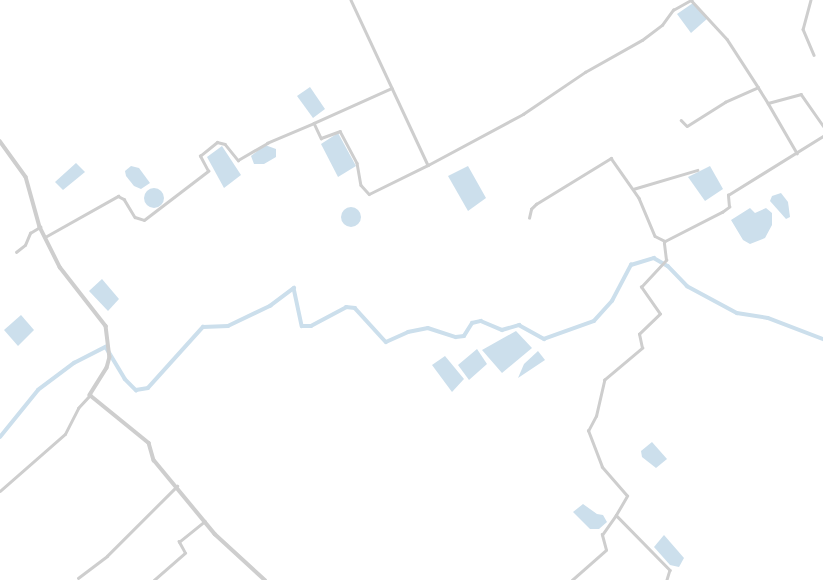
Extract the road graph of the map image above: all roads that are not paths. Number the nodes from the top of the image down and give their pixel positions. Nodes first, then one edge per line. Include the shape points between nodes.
1 (351, 0) edge
2 (691, 0) edge
3 (811, 0) edge
4 (814, 55) dead end
5 (758, 87) junction
6 (392, 88) junction
7 (768, 103) junction
8 (681, 120) dead end
9 (314, 123) junction
10 (823, 126) edge
11 (823, 136) edge
12 (0, 141) edge
13 (797, 153) junction
14 (428, 165) junction
15 (697, 170) dead end
16 (633, 188) junction
17 (529, 218) dead end
18 (40, 227) junction
19 (45, 237) junction
20 (663, 241) junction
21 (16, 252) dead end
22 (90, 395) junction
23 (177, 486) junction
24 (0, 491) edge
25 (616, 515) junction
26 (205, 521) junction
27 (78, 578) dead end
28 (155, 580) edge
29 (265, 580) edge
30 (572, 580) edge
31 (667, 580) edge

1 - 6 street
2 - 5 street via 727,39
2 - 14 street via 673,10 642,40 523,114
3 - 4 street via 803,29
5 - 7 street
5 - 8 street via 687,126
6 - 9 street
6 - 14 street
7 - 10 street via 801,94
7 - 13 street
9 - 14 street via 321,138 340,131 357,163 361,185 369,194
9 - 19 street via 267,142 239,160 225,144 217,142 200,156 208,171 144,220 135,217 118,196
11 - 13 street
12 - 18 street via 26,177
13 - 20 street via 728,195 729,207 722,212
15 - 16 street
16 - 17 street via 615,160 608,159 536,204
16 - 20 street via 652,231
18 - 19 street
18 - 21 street
19 - 22 street via 60,267 106,326 110,357
20 - 25 street via 666,260 641,286 660,314 639,334 642,348 604,380 588,430 603,467 627,496
22 - 23 street via 149,443 154,460
22 - 24 street via 65,434
23 - 26 street
23 - 27 street via 107,556
25 - 30 street via 603,533 606,550
25 - 31 street via 670,570
26 - 28 street via 179,542 185,553
26 - 29 street via 223,544

